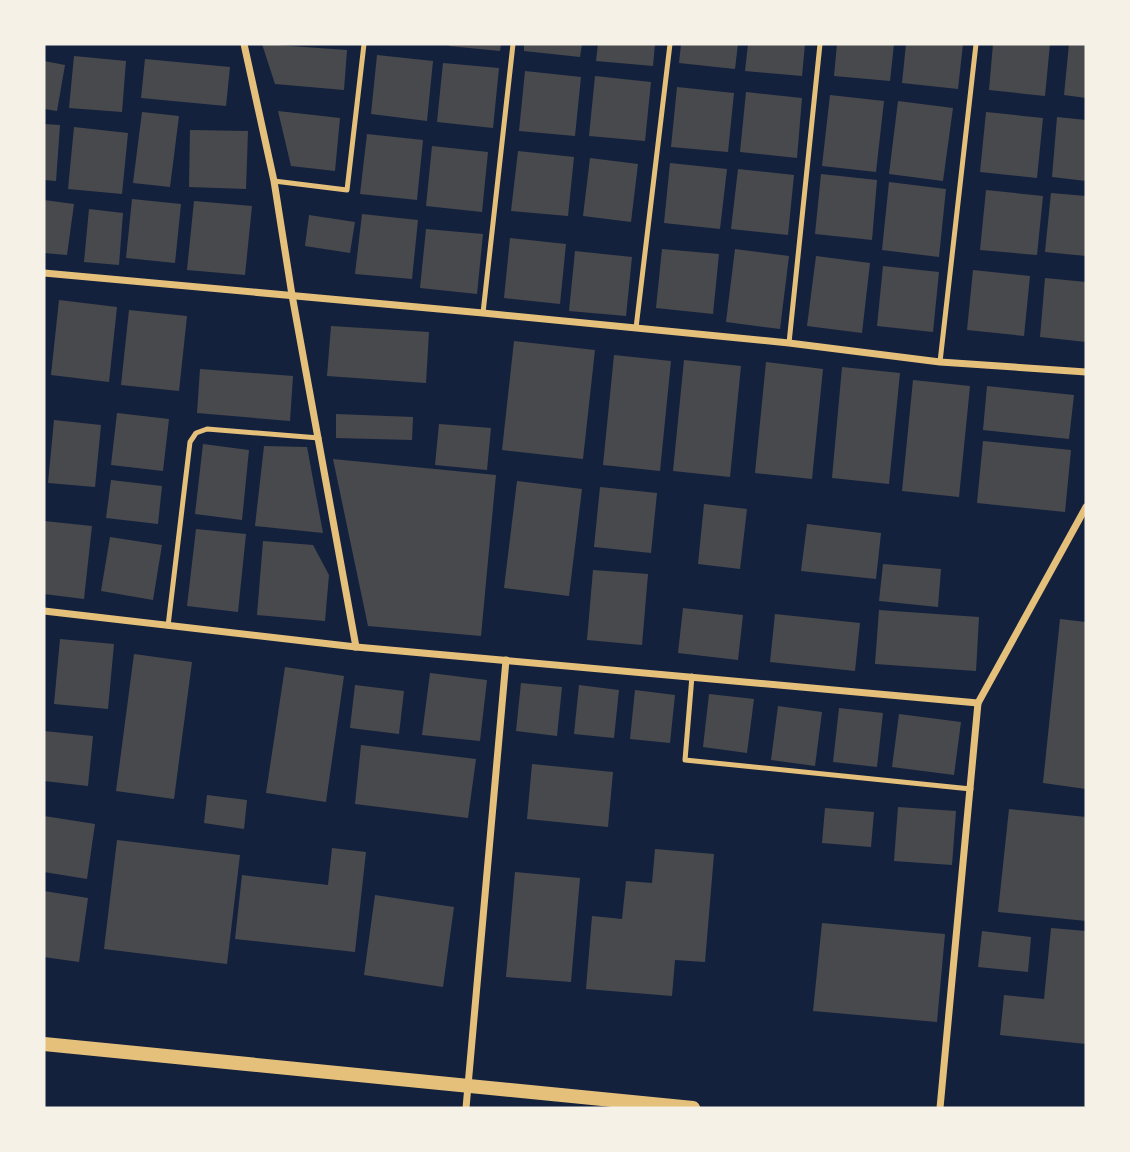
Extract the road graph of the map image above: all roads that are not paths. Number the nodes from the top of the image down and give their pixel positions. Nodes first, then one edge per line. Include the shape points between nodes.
1 (244, 44) edge
2 (364, 44) edge
3 (513, 44) edge
4 (670, 44) edge
5 (820, 44) edge
6 (976, 44) edge
7 (274, 181) junction
8 (44, 273) edge
9 (292, 295) junction
10 (483, 313) junction
11 (636, 328) junction
12 (789, 343) junction
13 (940, 362) junction
14 (1086, 372) edge
15 (319, 438) junction
16 (1086, 506) edge
17 (44, 611) edge
18 (168, 626) junction
19 (356, 647) junction
20 (506, 660) junction
21 (692, 676) junction
22 (978, 703) junction
23 (971, 789) junction
24 (44, 1044) edge
25 (468, 1086) junction
26 (466, 1108) edge
27 (692, 1108) edge
28 (940, 1108) edge

1 - 7 street
2 - 7 lane via 347,190
3 - 10 lane
4 - 11 lane
5 - 12 lane
6 - 13 lane
7 - 9 street
8 - 9 street
9 - 10 street
9 - 15 street
10 - 11 street
11 - 12 street
12 - 13 street
13 - 14 street
15 - 18 lane via 207,429 196,433 190,442
15 - 19 street
16 - 22 street
17 - 18 street
18 - 19 street
19 - 20 street
20 - 21 street
20 - 25 street
21 - 22 street
21 - 23 lane via 685,760
22 - 23 street
23 - 28 street
24 - 25 main road
25 - 26 street
25 - 27 main road

